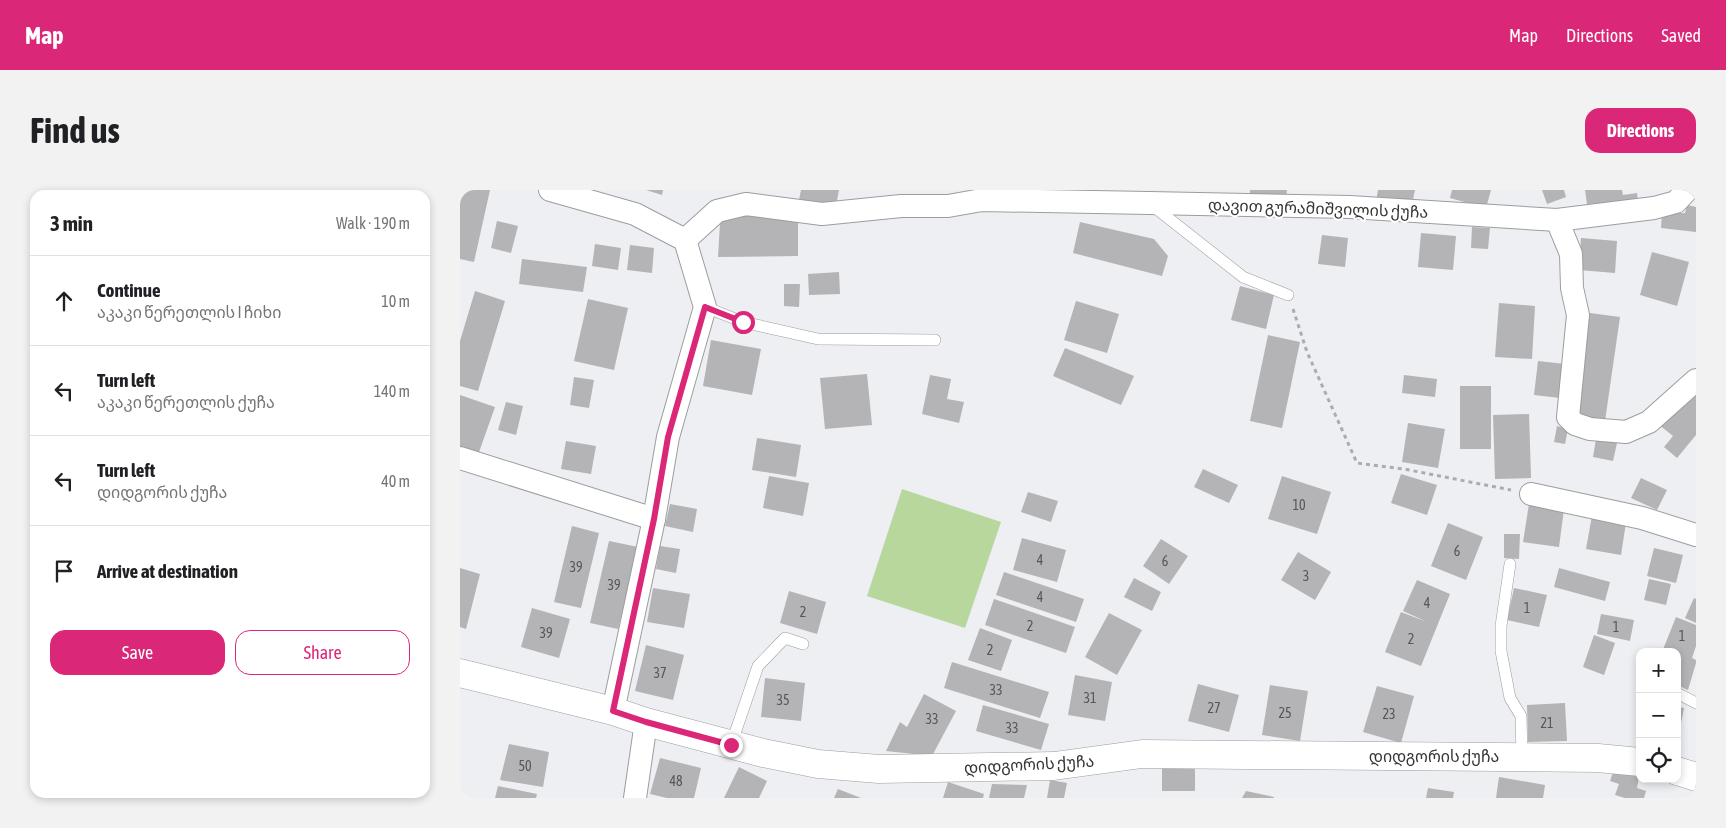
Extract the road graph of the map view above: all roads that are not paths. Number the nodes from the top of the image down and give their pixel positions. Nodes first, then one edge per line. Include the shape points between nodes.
1 (550, 190) edge
2 (591, 190) edge
3 (1687, 190) edge
4 (977, 195) edge
5 (1348, 199) edge
6 (1148, 202) junction
7 (618, 209) junction
8 (1557, 220) junction
9 (686, 240) junction
10 (1288, 295) road end
11 (705, 307) junction
12 (935, 340) dead end
13 (1696, 380) edge
14 (460, 458) edge
15 (1531, 494) road end
16 (654, 519) junction
17 (1696, 536) edge
18 (1510, 564) dead end
19 (803, 644) dead end
20 (460, 673) edge
21 (1681, 695) edge
22 (1696, 703) edge
23 (613, 711) junction
24 (646, 722) junction
25 (731, 745) junction
26 (1522, 757) junction
27 (1636, 762) edge
28 (1681, 771) edge
29 (1696, 777) edge
30 (635, 798) edge

1 - 7 street
2 - 7 lane
3 - 8 street, დავით გურამიშვილის ქუჩა via 1676,202 1654,208
4 - 6 street, დავით გურამიშვილის ქუჩა
4 - 9 street, დავით გურამიშვილის ქუჩა via 948,206 901,206 822,214 746,204 717,211
5 - 6 street, დავით გურამიშვილის ქუჩა
5 - 8 street, დავით გურამიშვილის ქუჩა
6 - 10 lane via 1243,277
7 - 9 street via 635,214
8 - 13 street via 1571,254 1572,288 1578,315 1568,416 1575,424 1590,429 1626,432 1649,422
9 - 11 street
11 - 12 lane via 743,322 818,339
11 - 16 street via 668,437
14 - 16 street
15 - 17 street via 1642,518
16 - 23 street
18 - 26 lane via 1501,626 1501,652 1510,698 1521,716
19 - 25 lane via 785,638 758,666
20 - 23 street, დიდგორის ქუჩა
21 - 22 lane
23 - 24 street, დიდგორის ქუჩა
24 - 25 street, დიდგორის ქუჩა
24 - 30 street
25 - 26 street, დიდგორის ქუჩა via 818,764 878,770 1054,766 1142,754
26 - 27 street, დიდგორის ქუჩა
28 - 29 street

